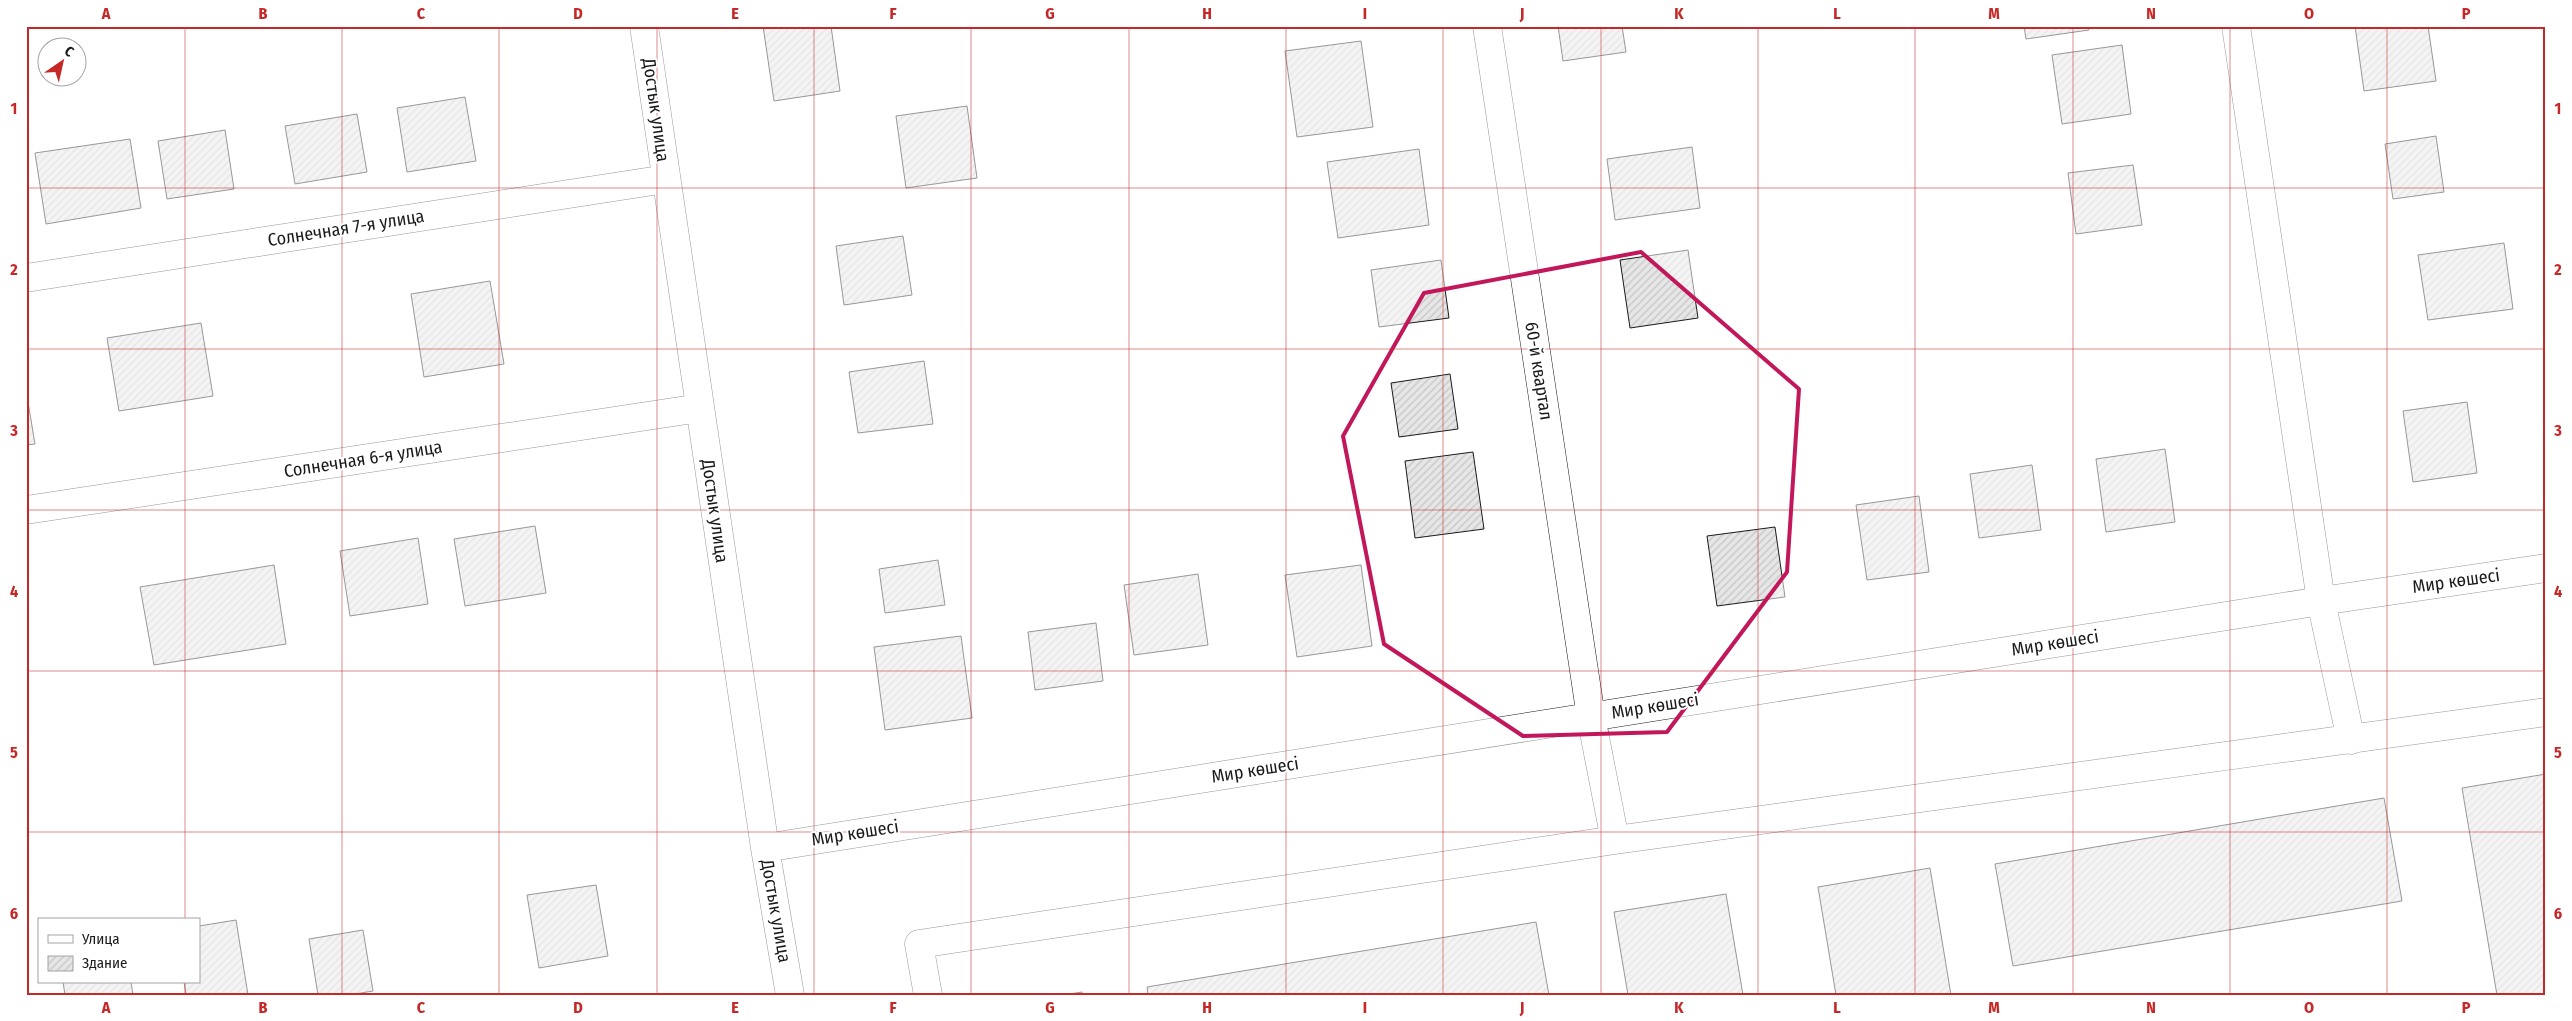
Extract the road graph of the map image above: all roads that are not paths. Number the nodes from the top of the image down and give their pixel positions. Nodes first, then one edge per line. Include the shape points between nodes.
1 (644, 26) edge
2 (1487, 26) edge
3 (2236, 26) edge
4 (666, 179) junction
5 (26, 278) edge
6 (700, 408) junction
7 (26, 510) edge
8 (2546, 568) edge
9 (2321, 601) junction
10 (2546, 712) edge
11 (1591, 716) junction
12 (2351, 740) junction
13 (1615, 840) junction
14 (765, 848) junction
15 (790, 995) edge
16 (928, 995) edge

1 - 4 street, Достык улица
2 - 11 street, 60-й квартал
3 - 9 street
4 - 5 street, Солнечная 7-я улица
4 - 6 street, Достык улица
6 - 7 street, Солнечная 6-я улица
6 - 14 street, Достык улица
8 - 9 street, Мир көшесі
9 - 11 street, Мир көшесі
9 - 12 street
10 - 12 street
11 - 13 street, 60-й квартал
11 - 14 street, Мир көшесі
12 - 13 street
13 - 16 street via 919,944
14 - 15 street, Достык улица

